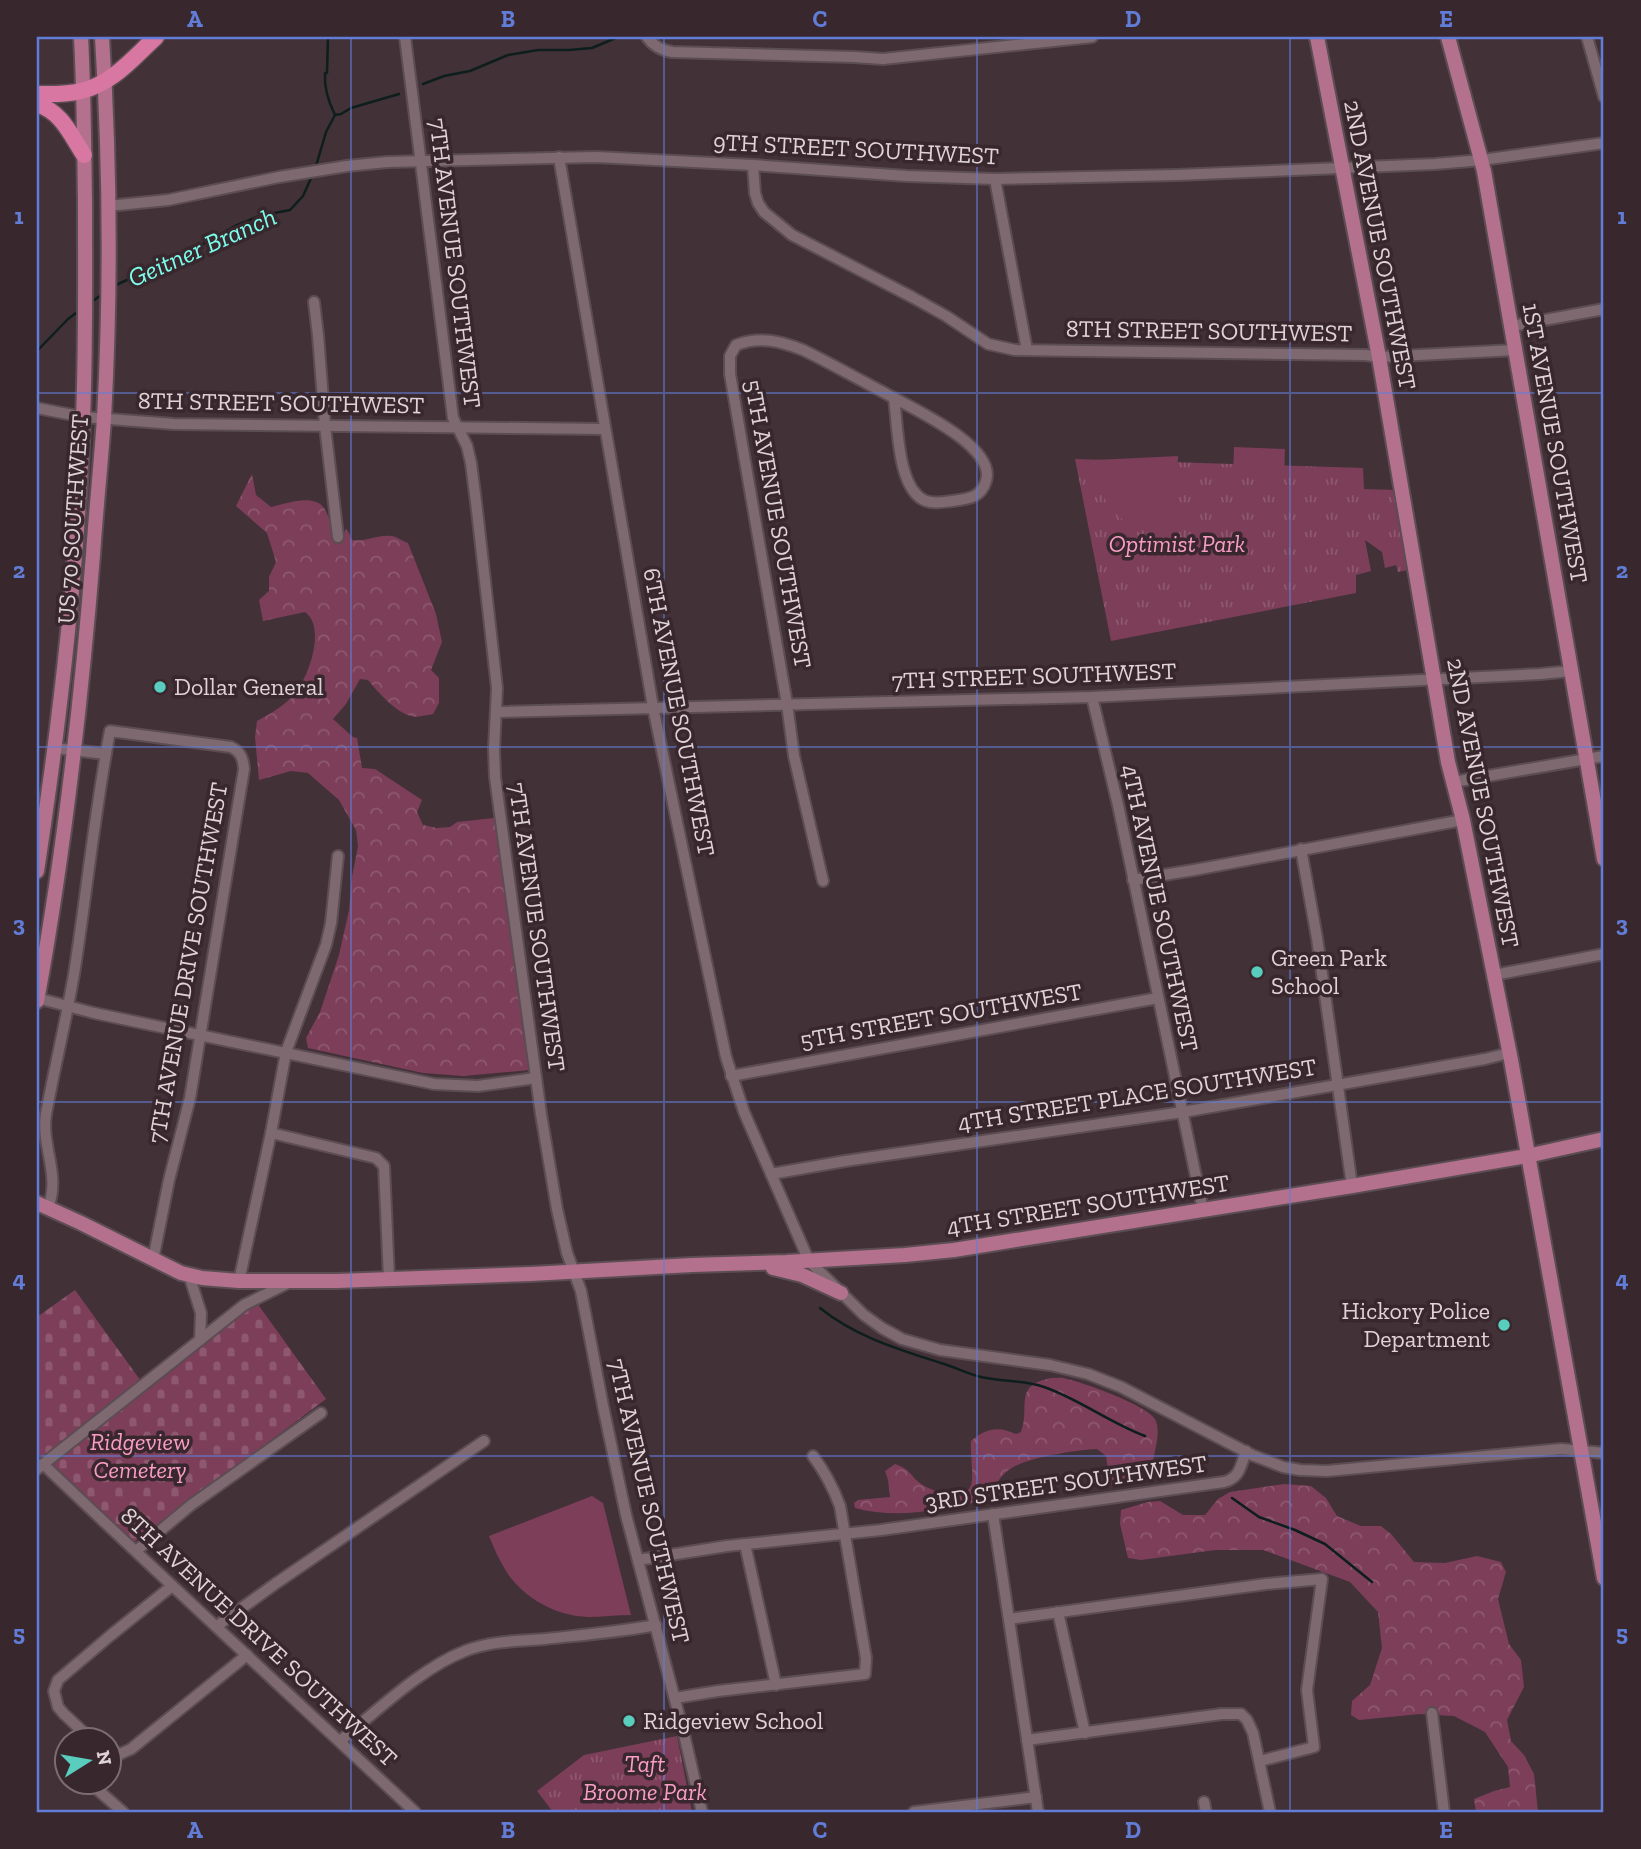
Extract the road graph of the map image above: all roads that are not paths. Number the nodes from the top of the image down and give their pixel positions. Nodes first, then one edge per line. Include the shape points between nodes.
1 (81, 37) edge
2 (102, 37) edge
3 (156, 37) edge
4 (405, 37) edge
5 (647, 37) edge
6 (1092, 37) edge
7 (1317, 37) edge
8 (1448, 37) edge
9 (1587, 37) edge
10 (105, 83) junction
11 (84, 91) junction
12 (37, 94) edge
13 (1604, 97) edge
14 (37, 104) edge
15 (1604, 143) edge
16 (84, 155) junction
17 (559, 157) junction
18 (1482, 160) junction
19 (421, 161) junction
20 (753, 164) junction
21 (1342, 169) junction
22 (995, 179) junction
23 (108, 206) junction
24 (314, 302) dead end
25 (1604, 309) edge
26 (1512, 326) junction
27 (1027, 350) junction
28 (1516, 350) junction
29 (1379, 357) junction
30 (894, 398) junction
31 (37, 408) edge
32 (83, 416) junction
33 (104, 418) junction
34 (325, 426) junction
35 (456, 428) junction
36 (605, 429) junction
37 (338, 537) dead end
38 (1572, 670) junction
39 (1434, 680) junction
40 (1093, 697) junction
41 (787, 704) junction
42 (653, 707) junction
43 (497, 712) junction
44 (55, 748) junction
45 (74, 751) junction
46 (106, 754) junction
47 (1604, 756) edge
48 (1587, 759) junction
49 (1453, 782) junction
50 (1463, 820) junction
51 (1301, 849) junction
52 (338, 856) dead end
53 (1604, 859) edge
54 (37, 871) edge
55 (1133, 880) junction
56 (823, 881) dead end
57 (1604, 954) edge
58 (1494, 975) junction
59 (1158, 998) junction
60 (37, 1000) edge
61 (68, 1007) junction
62 (201, 1034) junction
63 (286, 1052) junction
64 (1509, 1053) junction
65 (732, 1076) junction
66 (536, 1078) junction
67 (1338, 1084) junction
68 (1183, 1112) junction
69 (271, 1133) junction
70 (1604, 1139) edge
71 (1527, 1156) junction
72 (771, 1174) junction
73 (1352, 1186) junction
74 (41, 1207) edge
75 (1203, 1210) junction
76 (153, 1259) junction
77 (809, 1261) junction
78 (737, 1263) junction
79 (574, 1271) junction
80 (190, 1275) junction
81 (389, 1278) junction
82 (239, 1281) junction
83 (290, 1282) junction
84 (841, 1293) junction
85 (200, 1340) junction
86 (321, 1413) dead end
87 (484, 1441) dead end
88 (1582, 1450) junction
89 (1245, 1451) junction
90 (1604, 1453) edge
91 (813, 1456) dead end
92 (40, 1466) edge
93 (993, 1514) junction
94 (846, 1534) junction
95 (745, 1544) junction
96 (136, 1551) junction
97 (638, 1560) junction
98 (1604, 1578) edge
99 (172, 1586) junction
100 (1058, 1612) junction
101 (1009, 1619) junction
102 (656, 1625) junction
103 (217, 1626) junction
104 (247, 1655) junction
105 (776, 1685) junction
106 (675, 1698) junction
107 (1432, 1713) dead end
108 (78, 1727) edge
109 (1085, 1732) junction
110 (1027, 1740) junction
111 (340, 1741) junction
112 (122, 1753) edge
113 (1260, 1761) junction
114 (105, 1797) edge
115 (1036, 1797) junction
116 (122, 1812) edge
117 (415, 1812) edge
118 (702, 1812) edge
119 (914, 1812) edge
120 (1038, 1812) edge
121 (1270, 1812) edge
122 (1444, 1812) edge

1 - 11 main road, US 70 SOUTHWEST
2 - 10 main road, US 70 SOUTHWEST
3 - 10 highway
4 - 19 street, 7TH AVENUE SOUTHWEST
5 - 6 street via 672,52 883,59
7 - 21 main road, 2ND AVENUE SOUTHWEST
8 - 18 main road, 1ST AVENUE SOUTHWEST
9 - 13 street
10 - 11 highway
10 - 23 main road, US 70 SOUTHWEST
11 - 12 highway
11 - 16 main road, US 70 SOUTHWEST
14 - 16 highway via 64,122
15 - 18 street, 9TH STREET SOUTHWEST
16 - 32 main road, US 70 SOUTHWEST
17 - 19 street, 9TH STREET SOUTHWEST
17 - 20 street, 9TH STREET SOUTHWEST
17 - 36 street, 6TH AVENUE SOUTHWEST
18 - 21 street, 9TH STREET SOUTHWEST
18 - 26 main road, 1ST AVENUE SOUTHWEST
19 - 23 street, 9TH STREET SOUTHWEST via 347,166 168,200
19 - 35 street, 7TH AVENUE SOUTHWEST
20 - 22 street, 9TH STREET SOUTHWEST
20 - 27 street, 8TH STREET SOUTHWEST via 758,203 792,235 912,297 988,344
21 - 22 street, 9TH STREET SOUTHWEST
21 - 29 main road, 2ND AVENUE SOUTHWEST
22 - 27 street
23 - 33 main road, US 70 SOUTHWEST
24 - 34 street
25 - 26 street
26 - 28 main road, 1ST AVENUE SOUTHWEST
27 - 29 street, 8TH STREET SOUTHWEST
28 - 29 street, 8TH STREET SOUTHWEST
28 - 38 main road, 1ST AVENUE SOUTHWEST
29 - 39 main road, 2ND AVENUE SOUTHWEST
30 - 30 street, 5TH AVENUE SOUTHWEST via 947,428 979,455 987,477 977,496 937,503 916,495 905,479
30 - 41 street, 5TH AVENUE SOUTHWEST via 782,342 747,341 736,345 730,356
31 - 32 street, 8TH STREET SOUTHWEST
32 - 33 street, 8TH STREET SOUTHWEST
32 - 44 main road, US 70 SOUTHWEST via 75,562
33 - 34 street, 8TH STREET SOUTHWEST
33 - 45 main road, US 70 SOUTHWEST
34 - 35 street, 8TH STREET SOUTHWEST
34 - 37 street
35 - 36 street, 8TH STREET SOUTHWEST
35 - 43 street, 7TH AVENUE SOUTHWEST via 471,463
36 - 42 street, 6TH AVENUE SOUTHWEST
38 - 39 street, 7TH STREET SOUTHWEST
38 - 48 main road, 1ST AVENUE SOUTHWEST
39 - 40 street, 7TH STREET SOUTHWEST
39 - 49 main road, 2ND AVENUE SOUTHWEST
40 - 41 street, 7TH STREET SOUTHWEST
40 - 55 street, 4TH AVENUE SOUTHWEST
41 - 42 street, 7TH STREET SOUTHWEST
41 - 56 street, 5TH AVENUE SOUTHWEST via 794,756
42 - 43 street, 7TH STREET SOUTHWEST
42 - 65 street, 6TH AVENUE SOUTHWEST
43 - 66 street, 7TH AVENUE SOUTHWEST via 495,777
44 - 45 street
44 - 54 main road, US 70 SOUTHWEST
45 - 46 street
45 - 60 main road, US 70 SOUTHWEST
46 - 61 street
46 - 62 street, 7TH AVENUE DRIVE SOUTHWEST via 110,732 231,747 242,756 244,769
47 - 48 street
48 - 49 street
48 - 53 main road, 1ST AVENUE SOUTHWEST
49 - 50 main road, 2ND AVENUE SOUTHWEST
50 - 51 street
50 - 58 main road, 2ND AVENUE SOUTHWEST
51 - 55 street
51 - 67 street
52 - 63 street via 326,945
55 - 59 street, 4TH AVENUE SOUTHWEST
57 - 58 street
58 - 64 main road, 2ND AVENUE SOUTHWEST
59 - 65 street, 5TH STREET SOUTHWEST
59 - 68 street, 4TH AVENUE SOUTHWEST
60 - 61 street
61 - 62 street
61 - 74 street via 46,1116 53,1195
62 - 63 street
62 - 76 street, 7TH AVENUE DRIVE SOUTHWEST
63 - 66 street via 434,1084 478,1086
63 - 69 street
64 - 67 street, 4TH STREET PLACE SOUTHWEST
64 - 71 main road, 2ND AVENUE SOUTHWEST
65 - 72 street, 6TH AVENUE SOUTHWEST
66 - 79 street, 7TH AVENUE SOUTHWEST via 561,1232
67 - 68 street, 4TH STREET PLACE SOUTHWEST
67 - 73 street
68 - 72 street, 4TH STREET PLACE SOUTHWEST
68 - 75 street, 4TH AVENUE SOUTHWEST
69 - 81 street via 376,1158 384,1166
69 - 82 street
70 - 71 main road, 4TH STREET SOUTHWEST
71 - 73 main road, 4TH STREET SOUTHWEST
71 - 88 main road, 2ND AVENUE SOUTHWEST
72 - 77 street, 6TH AVENUE SOUTHWEST
73 - 75 main road, 4TH STREET SOUTHWEST
74 - 76 main road, 4TH STREET SOUTHWEST
75 - 77 main road, 4TH STREET SOUTHWEST via 954,1250
76 - 80 main road, 4TH STREET SOUTHWEST
77 - 78 main road, 4TH STREET SOUTHWEST
77 - 84 street
78 - 79 main road, 4TH STREET SOUTHWEST
78 - 84 main road via 792,1272
79 - 81 main road, 4TH STREET SOUTHWEST
79 - 97 street, 7TH AVENUE SOUTHWEST
80 - 82 main road, 4TH STREET SOUTHWEST
80 - 85 street via 201,1313
81 - 83 main road, 4TH STREET SOUTHWEST
82 - 83 main road, 4TH STREET SOUTHWEST
83 - 85 street via 252,1300
84 - 89 street via 864,1315 902,1339 940,1350 1051,1364 1088,1374
85 - 92 street
86 - 96 street via 191,1505
87 - 103 street
88 - 89 street via 1316,1471 1283,1467
88 - 90 street
88 - 98 main road, 2ND AVENUE SOUTHWEST
89 - 93 street, 3RD STREET SOUTHWEST via 1238,1473 1224,1482
91 - 94 street via 834,1488
92 - 96 street, 8TH AVENUE DRIVE SOUTHWEST
93 - 94 street, 3RD STREET SOUTHWEST
93 - 101 street
94 - 95 street, 3RD STREET SOUTHWEST
94 - 105 street via 865,1674
95 - 97 street, 3RD STREET SOUTHWEST
95 - 105 street
96 - 99 street, 8TH AVENUE DRIVE SOUTHWEST
97 - 102 street, 7TH AVENUE SOUTHWEST
99 - 103 street, 8TH AVENUE DRIVE SOUTHWEST
99 - 108 street via 58,1680 54,1691 58,1707
100 - 101 street
100 - 109 street
100 - 113 street via 1322,1579 1307,1690 1314,1747
101 - 110 street
102 - 106 street, 7TH AVENUE SOUTHWEST
102 - 111 street via 468,1649 417,1679
103 - 104 street, 8TH AVENUE DRIVE SOUTHWEST
104 - 111 street, 8TH AVENUE DRIVE SOUTHWEST
104 - 112 street
105 - 106 street
106 - 118 street, 7TH AVENUE SOUTHWEST
107 - 122 street
109 - 110 street
109 - 113 street via 1241,1714 1251,1727
110 - 115 street
111 - 117 street, 8TH AVENUE DRIVE SOUTHWEST
113 - 121 street
114 - 116 street
115 - 119 street
115 - 120 street

